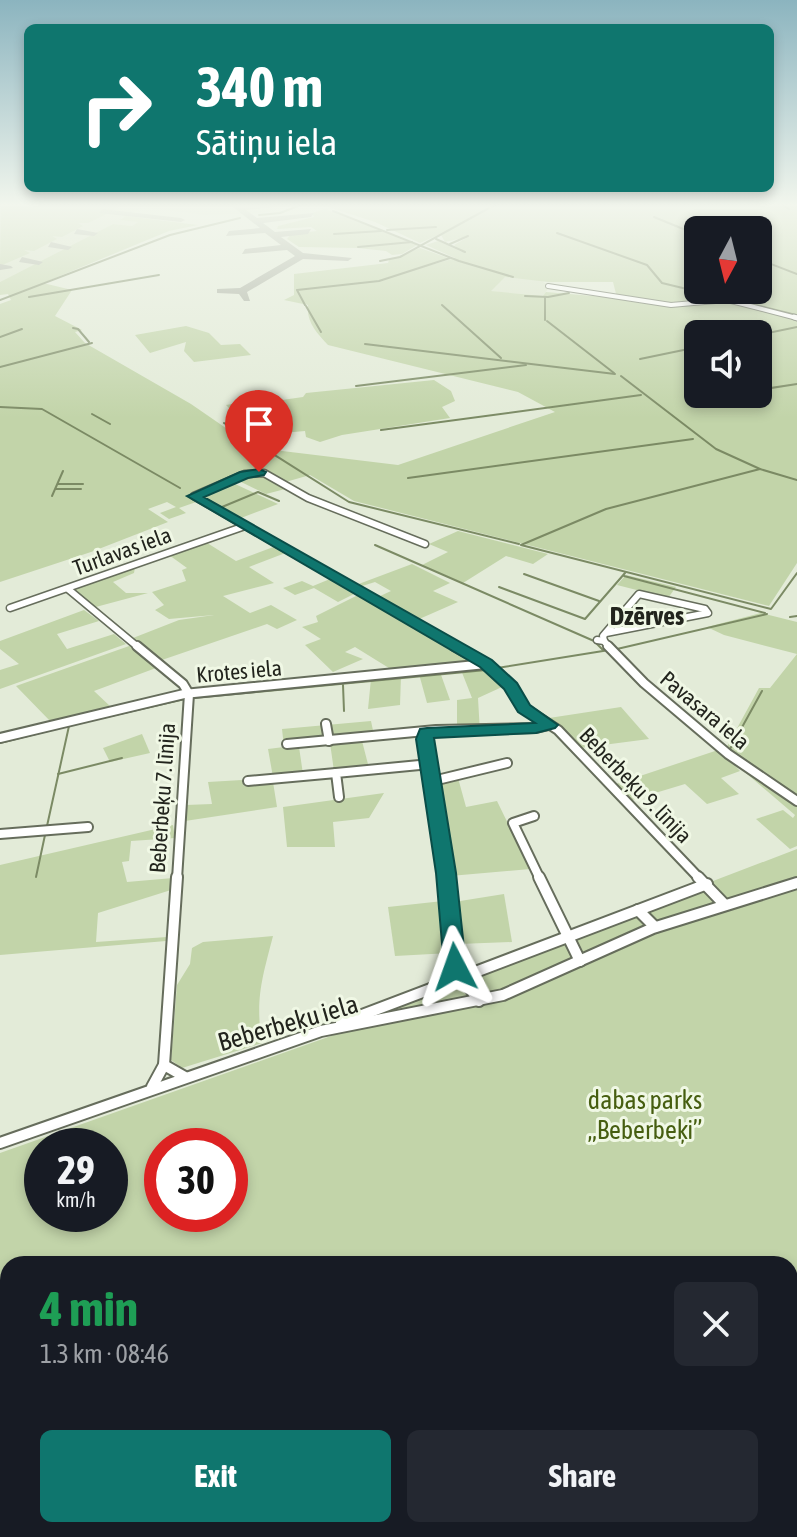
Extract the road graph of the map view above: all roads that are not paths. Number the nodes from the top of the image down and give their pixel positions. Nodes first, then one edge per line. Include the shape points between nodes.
1 (548, 286) dead end
2 (797, 318) edge
3 (245, 526) junction
4 (425, 544) dead end
5 (68, 589) junction
6 (10, 608) dead end
7 (602, 638) junction
8 (486, 664) junction
9 (189, 694) junction
10 (326, 724) dead end
11 (549, 725) junction
12 (427, 733) junction
13 (0, 738) edge
14 (329, 741) junction
15 (287, 744) dead end
16 (507, 763) dead end
17 (430, 764) junction
18 (336, 773) junction
19 (248, 781) dead end
20 (433, 781) junction
21 (339, 797) dead end
22 (797, 801) edge
23 (534, 816) dead end
24 (88, 827) dead end
25 (0, 834) edge
26 (797, 883) edge
27 (707, 884) junction
28 (725, 905) junction
29 (638, 910) junction
30 (655, 927) junction
31 (568, 937) junction
32 (580, 961) junction
33 (462, 977) junction
34 (479, 1001) junction
35 (321, 1031) junction
36 (164, 1065) junction
37 (185, 1077) junction
38 (151, 1088) junction
39 (0, 1143) edge

1 - 2 street via 671,305 727,300
3 - 4 street, Beberbeķu 9. līnija via 194,496 259,472 308,498
3 - 5 street, Turlavas iela
3 - 8 street, Beberbeķu 9. līnija
5 - 6 street, Turlavas iela
5 - 9 street, Beberbeķu 7. līnija
7 - 7 street via 639,594 708,613
7 - 22 street, Pavasara iela via 643,682 724,750
8 - 9 street, Krotes iela
8 - 11 street, Beberbeķu 9. līnija via 511,686 524,708
9 - 13 street, Krotes iela
9 - 36 street, Beberbeķu 7. līnija
10 - 14 street
11 - 12 street
11 - 27 street, Beberbeķu 9. līnija
12 - 14 street
12 - 17 street
14 - 15 street
16 - 20 street
17 - 18 street
17 - 20 street
18 - 19 street
18 - 21 street
20 - 33 street via 455,967
23 - 31 street via 513,823
24 - 25 street
26 - 28 street, Beberbeķu iela
27 - 28 street, Beberbeķu 9. līnija
27 - 29 street
28 - 30 street, Beberbeķu iela
29 - 30 street
29 - 31 street
30 - 32 street, Beberbeķu iela
31 - 32 street
31 - 33 street
32 - 34 street, Beberbeķu iela
33 - 34 street
33 - 35 street
34 - 35 street, Beberbeķu iela
35 - 37 street, Beberbeķu iela
36 - 37 street
36 - 38 street, Beberbeķu 7. līnija
37 - 38 street, Beberbeķu iela
38 - 39 street, Beberbeķu iela

